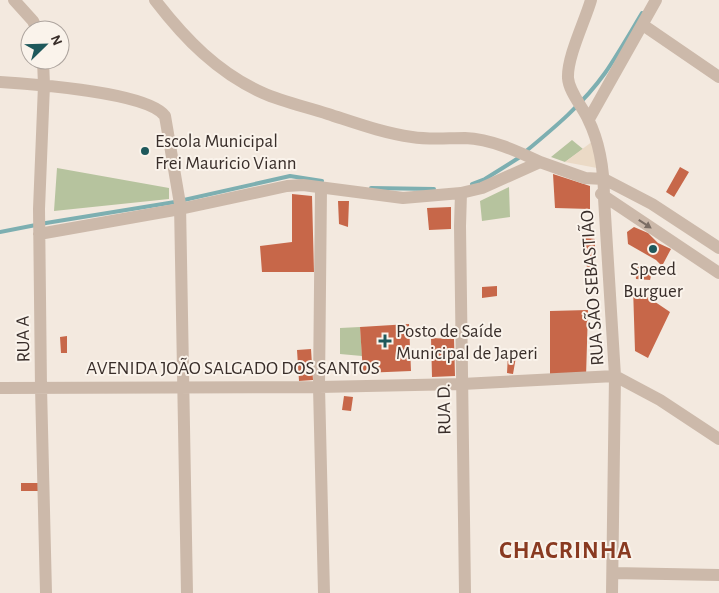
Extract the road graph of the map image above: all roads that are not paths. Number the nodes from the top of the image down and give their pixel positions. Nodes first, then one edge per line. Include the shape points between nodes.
1 (14, 0) edge
2 (155, 0) edge
3 (591, 0) edge
4 (656, 0) edge
5 (32, 20) edge
6 (643, 25) junction
7 (43, 70) edge
8 (719, 77) edge
9 (0, 82) edge
10 (44, 85) junction
11 (586, 114) junction
12 (534, 159) junction
13 (585, 178) junction
14 (604, 179) junction
15 (320, 188) junction
16 (461, 194) junction
17 (604, 198) junction
18 (180, 202) junction
19 (39, 226) junction
20 (719, 248) edge
21 (719, 273) edge
22 (615, 376) junction
23 (462, 384) junction
24 (41, 387) junction
25 (185, 387) junction
26 (319, 387) junction
27 (0, 388) edge
28 (719, 439) edge
29 (612, 572) junction
30 (719, 574) edge
31 (46, 593) edge
32 (188, 593) edge
33 (324, 593) edge
34 (465, 593) edge
35 (612, 593) edge

1 - 5 street
2 - 12 street via 198,50 233,78 264,94 392,134 428,139 480,140
3 - 11 street, RUA SÃO SEBASTIÃO via 568,78
4 - 6 street
6 - 8 street
6 - 11 street
7 - 10 street, RUA A
9 - 10 street
10 - 18 street via 106,93 160,110 167,121
10 - 19 street, RUA A
11 - 14 street, RUA SÃO SEBASTIÃO via 600,154
12 - 13 street
12 - 16 street via 482,188
13 - 14 street
13 - 17 street
14 - 17 street, RUA SÃO SEBASTIÃO
14 - 20 street via 652,204
15 - 16 street via 403,198
15 - 18 street via 286,186
15 - 26 street
16 - 23 street, RUA D.
17 -> 21 street
17 - 22 street, RUA SÃO SEBASTIÃO
18 - 19 street
18 - 25 street
19 - 24 street, RUA A
22 - 23 street, AVENIDA JOÃO SALGADO DOS SANTOS
22 - 28 street via 660,400
22 - 29 street, RUA SÃO SEBASTIÃO
23 - 26 street, AVENIDA JOÃO SALGADO DOS SANTOS
23 - 34 street, RUA D.
24 - 25 street, AVENIDA JOÃO SALGADO DOS SANTOS
24 - 27 street, AVENIDA JOÃO SALGADO DOS SANTOS
24 - 31 street, RUA A
25 - 26 street, AVENIDA JOÃO SALGADO DOS SANTOS
25 - 32 street
26 - 33 street
29 - 30 street
29 - 35 street, RUA SÃO SEBASTIÃO

